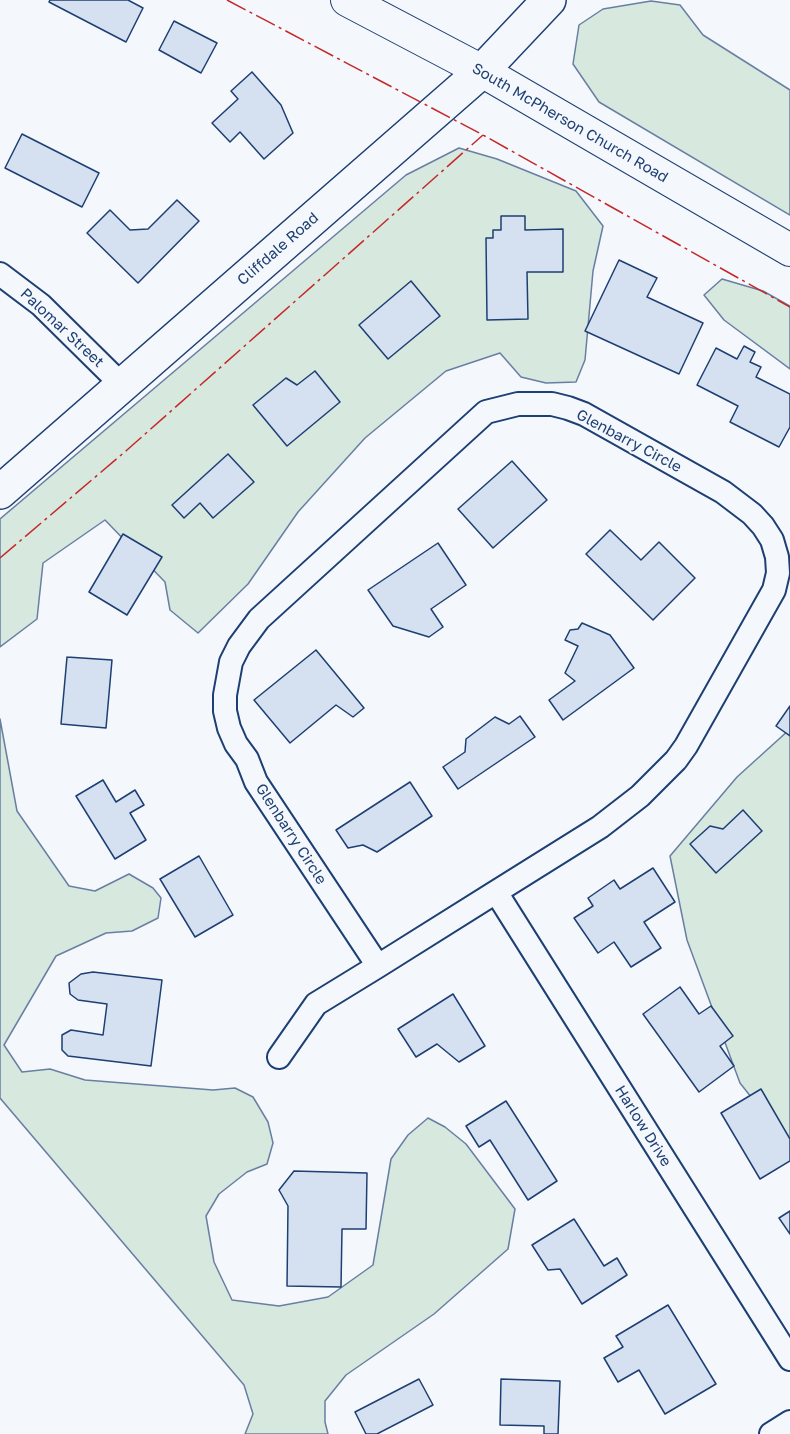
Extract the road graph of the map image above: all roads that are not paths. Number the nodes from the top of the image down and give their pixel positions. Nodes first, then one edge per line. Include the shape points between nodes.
1 (347, 0) edge
2 (549, 0) edge
3 (482, 71) junction
4 (790, 250) edge
5 (0, 274) edge
6 (122, 385) junction
7 (0, 492) edge
8 (496, 892) junction
9 (378, 966) junction
10 (279, 1057) dead end
11 (790, 1359) edge
12 (790, 1422) edge
13 (771, 1434) edge

1 - 3 main road, South McPherson Church Road
2 - 3 main road, Cliffdale Road
3 - 4 main road, South McPherson Church Road
3 - 6 main road, Cliffdale Road
5 - 6 street, Palomar Street via 41,305
6 - 7 main road, Cliffdale Road
8 - 9 street, Glenbarry Circle
8 - 9 street, Glenbarry Circle via 600,827 640,796 676,760 767,605 778,573 772,540 739,502 584,414 552,404 518,404 486,412 259,619 231,662 225,711 236,744 256,782
8 - 11 street, Harlow Drive
9 - 10 street via 316,1004
12 - 13 street

